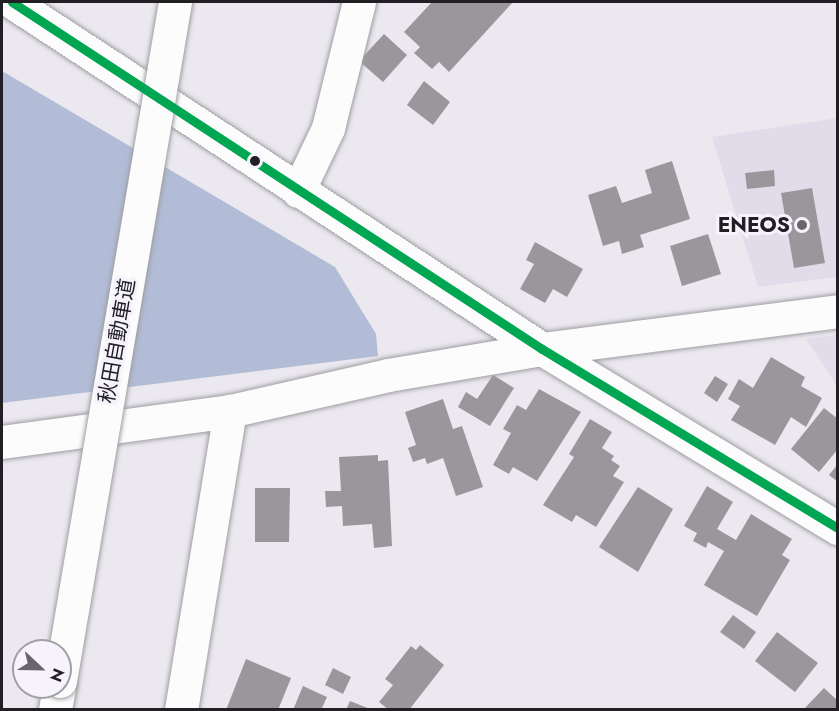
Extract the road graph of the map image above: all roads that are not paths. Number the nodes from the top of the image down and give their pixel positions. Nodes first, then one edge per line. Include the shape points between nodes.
1 (12, 2) edge
2 (175, 2) edge
3 (359, 2) edge
4 (298, 191) junction
5 (837, 311) edge
6 (542, 350) junction
7 (230, 411) junction
8 (2, 442) edge
9 (837, 528) edge
10 (67, 639) edge
11 (181, 710) edge

1 - 4 main road
2 - 10 main road, 秋田自動車道, bridge
3 - 4 main road via 328,128
4 - 6 main road
5 - 6 main road
6 - 7 main road via 388,375
6 - 9 main road
7 - 8 main road
7 - 11 main road

